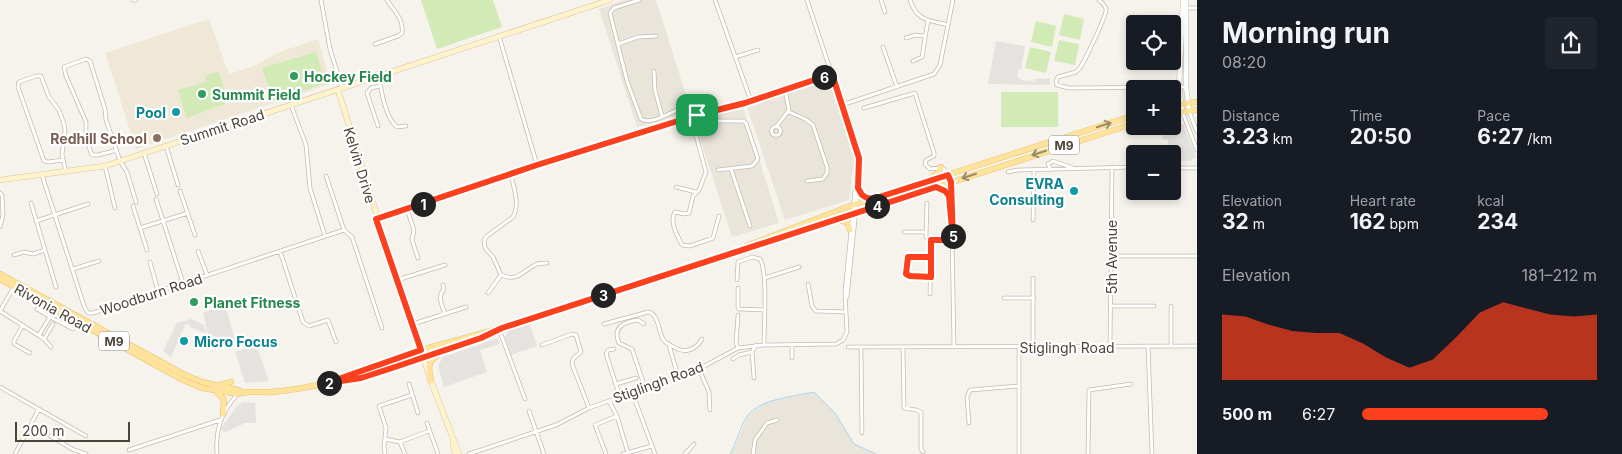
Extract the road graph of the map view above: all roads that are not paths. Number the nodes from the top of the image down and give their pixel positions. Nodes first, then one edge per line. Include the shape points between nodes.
1 (322, 0) edge
2 (387, 0) edge
3 (610, 0) edge
4 (639, 0) edge
5 (715, 0) edge
6 (807, 0) edge
7 (881, 0) edge
8 (910, 0) edge
9 (953, 0) edge
10 (1099, 0) edge
11 (1185, 0) edge
12 (1185, 8) junction
13 (1197, 8) edge
14 (885, 12) dead end
15 (928, 20) junction
16 (948, 25) junction
17 (500, 36) junction
18 (656, 36) dead end
19 (924, 36) junction
20 (906, 38) dead end
21 (374, 44) dead end
22 (618, 44) junction
23 (884, 47) dead end
24 (758, 50) dead end
25 (736, 57) junction
26 (913, 61) dead end
27 (654, 71) dead end
28 (832, 74) junction
29 (380, 75) junction
30 (1180, 80) edge
31 (380, 86) junction
32 (1126, 87) edge
33 (1181, 87) edge
34 (1186, 87) junction
35 (897, 88) junction
36 (340, 89) junction
37 (785, 90) junction
38 (751, 101) junction
39 (1187, 102) junction
40 (1197, 102) edge
41 (291, 104) junction
42 (1181, 104) edge
43 (842, 105) junction
44 (864, 108) dead end
45 (1181, 108) edge
46 (1189, 110) junction
47 (1197, 110) edge
48 (712, 111) junction
49 (1182, 111) junction
50 (789, 112) junction
51 (697, 115) junction
52 (662, 116) junction
53 (690, 117) junction
54 (1126, 118) edge
55 (378, 126) dead end
56 (406, 126) dead end
57 (776, 126) dead end
58 (1126, 126) edge
59 (1197, 132) edge
60 (852, 140) junction
61 (166, 146) junction
62 (117, 150) junction
63 (1197, 150) edge
64 (144, 153) junction
65 (63, 160) junction
66 (120, 161) junction
67 (46, 162) junction
68 (537, 165) junction
69 (105, 166) junction
70 (941, 167) junction
71 (1112, 167) junction
72 (1126, 167) edge
73 (1076, 168) junction
74 (1181, 168) edge
75 (1197, 168) edge
76 (731, 169) junction
77 (718, 170) dead end
78 (1034, 170) junction
79 (1051, 170) junction
80 (66, 172) junction
81 (1008, 172) dead end
82 (44, 174) junction
83 (511, 175) junction
84 (948, 175) junction
85 (326, 176) dead end
86 (0, 180) edge
87 (807, 181) dead end
88 (951, 182) junction
89 (178, 185) dead end
90 (676, 187) dead end
91 (936, 187) junction
92 (858, 188) junction
93 (908, 188) junction
94 (180, 191) dead end
95 (696, 192) junction
96 (0, 193) edge
97 (873, 199) junction
98 (136, 202) dead end
99 (951, 202) junction
100 (31, 203) dead end
101 (927, 203) dead end
102 (88, 204) dead end
103 (855, 204) junction
104 (133, 206) dead end
105 (115, 208) dead end
106 (407, 209) junction
107 (188, 213) junction
108 (854, 214) junction
109 (55, 215) junction
110 (718, 216) dead end
111 (376, 219) junction
112 (835, 220) junction
113 (1033, 220) dead end
114 (36, 221) junction
115 (163, 221) junction
116 (750, 226) dead end
117 (0, 227) edge
118 (140, 228) junction
119 (344, 230) junction
120 (850, 230) junction
121 (904, 232) dead end
122 (926, 232) junction
123 (195, 235) dead end
124 (325, 236) junction
125 (931, 240) junction
126 (953, 240) junction
127 (45, 250) junction
128 (147, 250) dead end
129 (280, 251) junction
130 (198, 252) dead end
131 (14, 255) dead end
132 (1111, 256) junction
133 (1197, 256) edge
134 (723, 257) junction
135 (931, 257) junction
136 (418, 258) dead end
137 (99, 261) dead end
138 (150, 262) dead end
139 (547, 263) dead end
140 (445, 265) dead end
141 (799, 267) dead end
142 (73, 269) junction
143 (0, 274) edge
144 (207, 275) junction
145 (501, 275) junction
146 (931, 277) junction
147 (765, 278) junction
148 (1033, 278) dead end
149 (0, 279) edge
150 (397, 280) junction
151 (737, 280) dead end
152 (183, 283) junction
153 (808, 284) dead end
154 (15, 285) junction
155 (443, 285) dead end
156 (56, 287) dead end
157 (738, 288) dead end
158 (158, 291) junction
159 (488, 294) dead end
160 (930, 294) dead end
161 (1004, 298) dead end
162 (1034, 298) junction
163 (846, 300) junction
164 (1111, 306) junction
165 (1154, 306) dead end
166 (1171, 306) dead end
167 (466, 307) dead end
168 (37, 309) dead end
169 (764, 310) junction
170 (0, 311) edge
171 (846, 312) junction
172 (445, 314) junction
173 (738, 315) dead end
174 (50, 317) junction
175 (53, 324) dead end
176 (604, 324) dead end
177 (644, 324) dead end
178 (23, 325) junction
179 (412, 325) junction
180 (382, 328) dead end
181 (500, 329) junction
182 (73, 330) dead end
183 (39, 335) junction
184 (44, 339) junction
185 (702, 339) dead end
186 (336, 342) dead end
187 (669, 344) junction
188 (542, 345) dead end
189 (764, 345) junction
190 (792, 345) junction
191 (756, 346) junction
192 (1148, 346) junction
193 (1171, 346) junction
194 (1197, 346) edge
195 (51, 347) dead end
196 (848, 347) dead end
197 (861, 347) junction
198 (903, 347) junction
199 (954, 347) junction
200 (1019, 347) junction
201 (1032, 347) junction
202 (1110, 347) junction
203 (448, 348) junction
204 (738, 348) junction
205 (614, 349) dead end
206 (421, 350) junction
207 (752, 352) junction
208 (30, 353) dead end
209 (423, 357) junction
210 (733, 358) dead end
211 (792, 358) dead end
212 (699, 369) junction
213 (678, 376) junction
214 (636, 378) dead end
215 (754, 378) dead end
216 (431, 381) junction
217 (231, 382) dead end
218 (327, 383) junction
219 (409, 384) dead end
220 (616, 384) junction
221 (1131, 384) dead end
222 (1019, 386) junction
223 (0, 387) edge
224 (215, 388) junction
225 (645, 388) junction
226 (632, 392) junction
227 (232, 394) junction
228 (412, 395) junction
229 (620, 397) junction
230 (525, 399) dead end
231 (609, 401) junction
232 (589, 408) junction
233 (39, 409) junction
234 (710, 410) dead end
235 (529, 411) dead end
236 (418, 413) dead end
237 (223, 414) junction
238 (616, 416) junction
239 (220, 420) junction
240 (777, 420) dead end
241 (427, 423) dead end
242 (969, 423) dead end
243 (429, 431) junction
244 (536, 432) junction
245 (862, 433) dead end
246 (50, 436) dead end
247 (86, 436) dead end
248 (452, 437) junction
249 (385, 438) junction
250 (400, 442) junction
251 (694, 444) dead end
252 (652, 446) junction
253 (129, 450) dead end
254 (73, 452) edge
255 (923, 452) dead end
256 (626, 453) edge
257 (15, 454) edge
258 (86, 454) edge
259 (217, 454) edge
260 (385, 454) edge
261 (405, 454) edge
262 (438, 454) edge
263 (455, 454) edge
264 (459, 454) edge
265 (468, 454) edge
266 (544, 454) edge
267 (606, 454) edge
268 (654, 454) edge
269 (685, 454) edge
270 (753, 454) edge
271 (1019, 454) edge
272 (1088, 454) edge
273 (1152, 454) edge

1 - 36 street
2 - 21 street via 397,12 402,32
3 - 17 main road, Summit Road
4 - 22 street via 611,10
5 - 25 street
6 - 28 street
7 - 14 street
8 - 15 street via 915,13
9 - 16 street
10 - 32 street via 1105,6 1106,14 1081,67 1076,72 1058,77 1057,85 1068,88
11 - 12 street
12 - 13 street
12 - 30 street
12 - 34 street
15 - 16 street
15 - 19 street
16 - 35 street via 937,71
17 - 29 main road, Summit Road
17 - 68 street
18 - 22 street via 638,37
19 - 20 street
19 - 26 street via 922,58
22 - 52 street via 642,120 650,121
23 - 35 street
24 - 25 street
25 - 38 street
27 - 52 street
28 - 37 street
28 - 43 street
29 - 31 street
29 - 36 main road, Summit Road
31 - 55 street via 371,88 367,93
31 - 56 street via 392,123 397,127
33 - 34 street
34 - 39 street
35 - 43 street
36 - 41 main road, Summit Road
36 - 111 main road, Kelvin Drive
37 - 38 street
37 - 50 street
38 - 48 street
39 - 40 main road
39 - 42 main road
39 - 46 street
41 - 61 main road, Summit Road
41 - 124 street via 306,145 310,188
43 - 60 street
44 - 70 street via 914,93 934,153 925,164 930,169
45 - 49 street
46 - 47 main road
46 - 49 main road
46 - 59 street
48 - 51 street
48 - 76 street via 717,122 744,121 757,154 757,161 752,166
49 - 63 street
50 - 57 street
50 - 87 street via 812,124 827,167 823,179
51 - 52 street via 685,106
51 - 53 street
53 - 68 street
53 - 95 street via 706,172
84 -> 54 main road, Rivonia Road / M9
58 -> 88 main road, Rivonia Road / M9
60 - 92 street via 860,161
60 - 103 street via 856,164
61 - 64 main road, Summit Road
61 - 89 street
62 - 62 street via 90,60 64,67 86,122 86,138 92,155
62 - 66 street
64 - 66 main road, Summit Road
64 - 115 street
65 - 67 street
65 - 67 street, Woodburn Road via 64,124 42,76 36,76 17,85
65 - 80 street
66 - 69 main road, Summit Road
66 - 98 street via 127,172
67 - 82 street, Woodburn Road
68 - 83 street
69 - 80 main road, Summit Road
69 - 105 street
70 - 84 street
70 - 93 main road via 935,176
71 - 72 street
71 - 73 street
71 - 132 street, 5th Avenue
73 - 79 street
73 - 79 street via 1052,161 1048,164
74 - 75 street
76 - 77 street
76 - 116 street
78 - 79 street
78 - 81 street
78 - 113 street
80 - 82 main road, Summit Road
82 - 86 main road, Summit Road
82 - 109 street, Woodburn Road
83 - 106 street
83 - 145 street via 517,198 515,213 513,218 487,236 484,243
84 - 88 street
84 - 93 main road, Rivonia Road / M9
85 - 119 street
88 - 91 main road, Rivonia Road / M9
88 - 99 street
90 - 95 street
91 - 99 main road via 947,192
91 - 108 main road, Rivonia Road / M9
92 - 97 main road via 862,195
92 - 103 street
93 - 97 main road, Rivonia Road / M9
94 - 107 street
95 - 110 street via 689,213 675,212 672,219 682,245 690,246 712,238
96 - 117 street via 3,213
97 - 103 main road, Rivonia Road / M9
99 - 126 street
100 - 114 street
101 - 122 street
102 - 109 street
103 - 108 street
103 - 134 main road, Rivonia Road / M9
104 - 118 street
106 - 111 street
106 - 136 street
107 - 115 street
107 - 123 street
108 - 112 main road, Rivonia Road / M9
108 - 120 street
108 - 163 street
109 - 114 street
109 - 142 street, Woodburn Road
111 - 150 main road, Kelvin Drive
112 - 120 main road via 847,222
112 - 134 main road, Rivonia Road / M9
114 - 127 street
115 - 118 street
115 - 152 street
118 - 128 street
119 - 124 street, Woodburn Road
119 - 180 street via 352,237
120 - 163 street
121 - 122 street
122 - 125 street via 926,237
124 - 129 street, Woodburn Road
125 - 126 street
125 - 135 street
126 - 199 street
127 - 131 street
127 - 156 street
129 - 144 street, Woodburn Road
129 - 186 street via 303,322 309,326 328,320
130 - 144 street
132 - 133 street
132 - 164 street, 5th Avenue
134 - 181 main road, Rivonia Road / M9
135 - 146 street
135 - 146 street via 908,257 906,272 910,276
137 - 142 street
138 - 158 street
139 - 145 street via 535,264 512,278
140 - 150 street
141 - 147 street
142 - 158 street, Woodburn Road via 88,313
143 - 154 main road, Rivonia Road / M9
144 - 152 street, Woodburn Road
145 - 159 street
146 - 160 street
147 - 151 street via 764,267 757,257 737,264
147 - 169 street
148 - 162 street
149 - 154 main road, Rivonia Road / M9
150 - 179 main road, Kelvin Drive
152 - 158 street, Woodburn Road
153 - 171 street via 816,311
154 - 170 street
154 - 224 main road, Rivonia Road / M9
155 - 172 street via 440,299
157 - 169 street via 739,309
161 - 162 street
162 - 201 street
163 - 171 street
164 - 165 street
164 - 202 street, 5th Avenue
166 - 193 street
167 - 172 street
168 - 174 street
169 - 189 street
170 - 178 street
171 - 190 street, Stiglingh Road via 844,340 836,344
172 - 179 street
173 - 204 street
174 - 182 street
174 - 183 street
175 - 184 street
176 - 187 street via 650,312 663,340
177 - 225 street via 638,320 623,324 617,335 619,343 632,349
178 - 183 street
178 - 208 street via 14,344
179 - 206 main road, Kelvin Drive
181 - 203 main road, Rivonia Road / M9
181 - 206 main road, Rivonia Road / M9
181 - 230 street
183 - 184 street
184 - 195 street
185 - 187 street via 697,346 685,352
187 - 213 street
188 - 232 street via 575,334 581,352 572,364
189 - 190 street, Stiglingh Road
189 - 191 street, Stiglingh Road
190 - 211 street
191 - 204 street, Stiglingh Road
191 - 207 street
192 - 193 street, Stiglingh Road
192 - 202 street, Stiglingh Road
192 - 273 street
193 - 194 street, Stiglingh Road
196 - 197 street, Stiglingh Road
197 - 198 street, Stiglingh Road
197 - 245 street
198 - 199 street, Stiglingh Road
198 - 255 street via 904,408 920,412
199 - 200 street, Stiglingh Road
200 - 201 street, Stiglingh Road
200 - 222 street
201 - 202 street, Stiglingh Road
203 - 209 main road, Rivonia Road / M9
203 - 216 main road via 430,363
204 - 212 street, Stiglingh Road
205 - 220 street via 606,354
206 - 209 main road, Kelvin Drive
206 - 218 main road, Rivonia Road / M9
207 - 210 street
207 - 215 street
209 - 216 main road, Kelvin Drive
209 - 218 main road, Rivonia Road / M9 via 361,378
212 - 213 street, Stiglingh Road
212 - 234 street via 709,392
213 - 225 street, Stiglingh Road
214 - 220 street
216 - 248 main road, Kelvin Drive
217 - 224 main road
218 - 227 main road, Rivonia Road / M9 via 282,391
219 - 228 street
220 - 229 street
221 - 272 street via 1090,390
222 - 242 street via 970,390
222 - 271 street
223 - 233 street
224 - 227 main road, Rivonia Road / M9
224 - 237 main road via 224,400
225 - 226 street, Stiglingh Road
226 - 229 street, Stiglingh Road
226 - 252 street
227 - 237 street
228 - 236 street
228 - 249 street via 380,406 386,428
229 - 231 street, Stiglingh Road
231 - 232 street, Stiglingh Road
231 - 238 street
232 - 244 street, Stiglingh Road
233 - 247 street
233 - 257 street
235 - 244 street
237 - 239 street
238 - 256 street
238 - 267 street via 595,425
239 - 253 street
239 - 259 street
240 - 270 street via 768,423 755,440
241 - 243 street
243 - 250 street
243 - 262 street
244 - 265 street, Stiglingh Road
244 - 266 street
246 - 254 street
248 - 263 main road, Kelvin Drive
248 - 264 main road, Kelvin Drive
249 - 250 street
249 - 260 street
250 - 261 street
251 - 269 street
252 - 256 street
252 - 268 street
254 - 258 street

